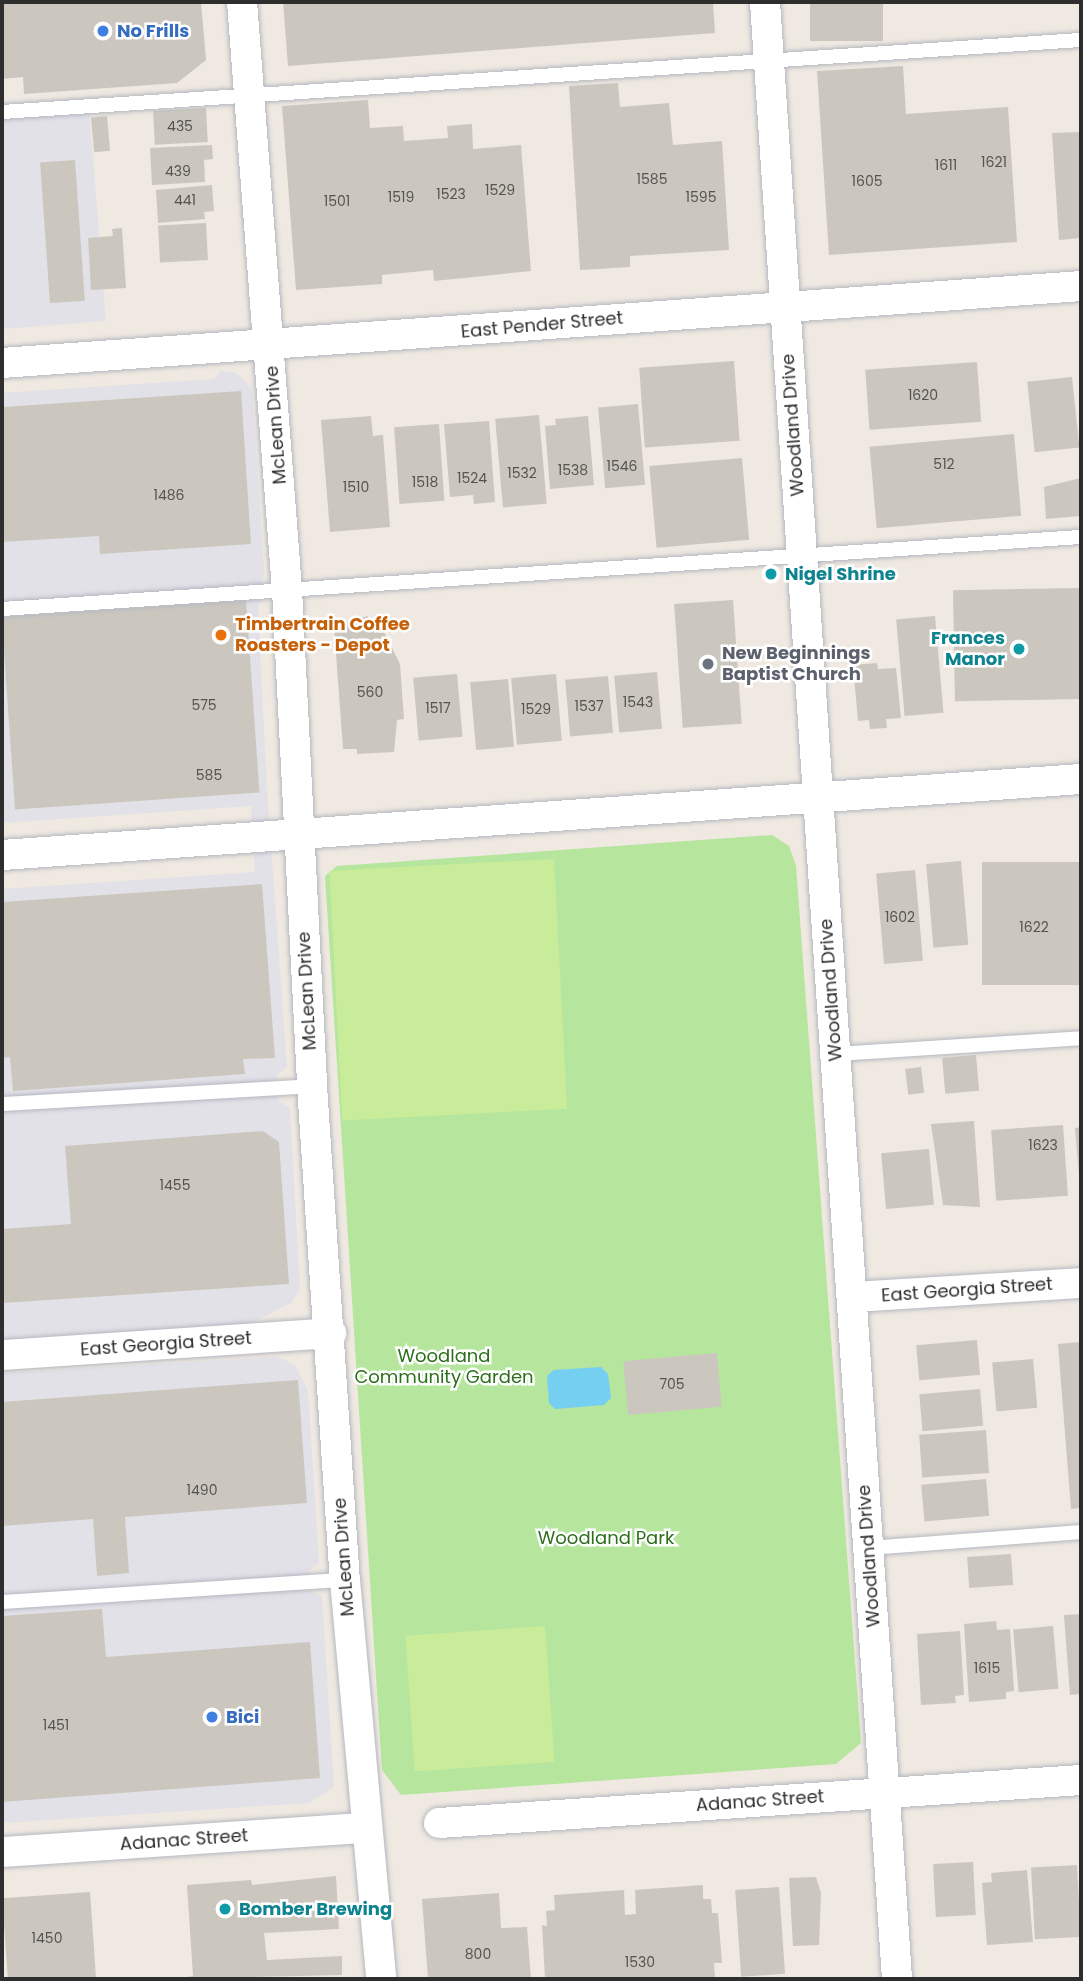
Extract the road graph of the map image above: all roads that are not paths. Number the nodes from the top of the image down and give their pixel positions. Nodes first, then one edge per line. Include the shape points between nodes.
1 (242, 2) edge
2 (765, 2) edge
3 (1081, 40) edge
4 (769, 63) junction
5 (250, 98) junction
6 (2, 112) edge
7 (1081, 286) edge
8 (785, 305) junction
9 (271, 346) junction
10 (2, 363) edge
11 (1081, 537) edge
12 (802, 555) junction
13 (287, 589) junction
14 (2, 609) edge
15 (1081, 779) edge
16 (818, 795) junction
17 (299, 835) junction
18 (2, 855) edge
19 (1081, 1038) edge
20 (836, 1054) junction
21 (312, 1086) junction
22 (2, 1104) edge
23 (1081, 1283) edge
24 (852, 1297) junction
25 (331, 1333) junction
26 (2, 1355) edge
27 (1081, 1532) edge
28 (869, 1548) junction
29 (345, 1580) junction
30 (2, 1602) edge
31 (1081, 1780) edge
32 (885, 1792) junction
33 (439, 1823) dead end
34 (366, 1828) junction
35 (2, 1852) edge
36 (381, 1979) edge
37 (897, 1979) edge

1 - 5 street, McLean Drive
2 - 4 street, Woodland Drive
3 - 4 lane
4 - 5 lane
4 - 8 street, Woodland Drive
5 - 6 lane
5 - 9 street, McLean Drive
7 - 8 street, East Pender Street
8 - 9 street, East Pender Street
8 - 12 street, Woodland Drive
9 - 10 street, East Pender Street
9 - 13 street, McLean Drive
11 - 12 lane
12 - 13 lane
12 - 16 street, Woodland Drive
13 - 14 lane
13 - 17 street, McLean Drive
15 - 16 street
16 - 17 street
16 - 20 street, Woodland Drive
17 - 18 street
17 - 21 street, McLean Drive
19 - 20 lane
20 - 24 street, Woodland Drive
21 - 22 lane
21 - 25 street, McLean Drive
23 - 24 street, East Georgia Street
24 - 28 street, Woodland Drive
25 - 26 street, East Georgia Street
25 - 29 street, McLean Drive
27 - 28 lane
28 - 32 street, Woodland Drive
29 - 30 lane
29 - 34 street, McLean Drive
31 - 32 street, Adanac Street
32 - 33 street, Adanac Street
32 - 37 street, Woodland Drive
34 - 35 street, Adanac Street
34 - 36 street, McLean Drive

